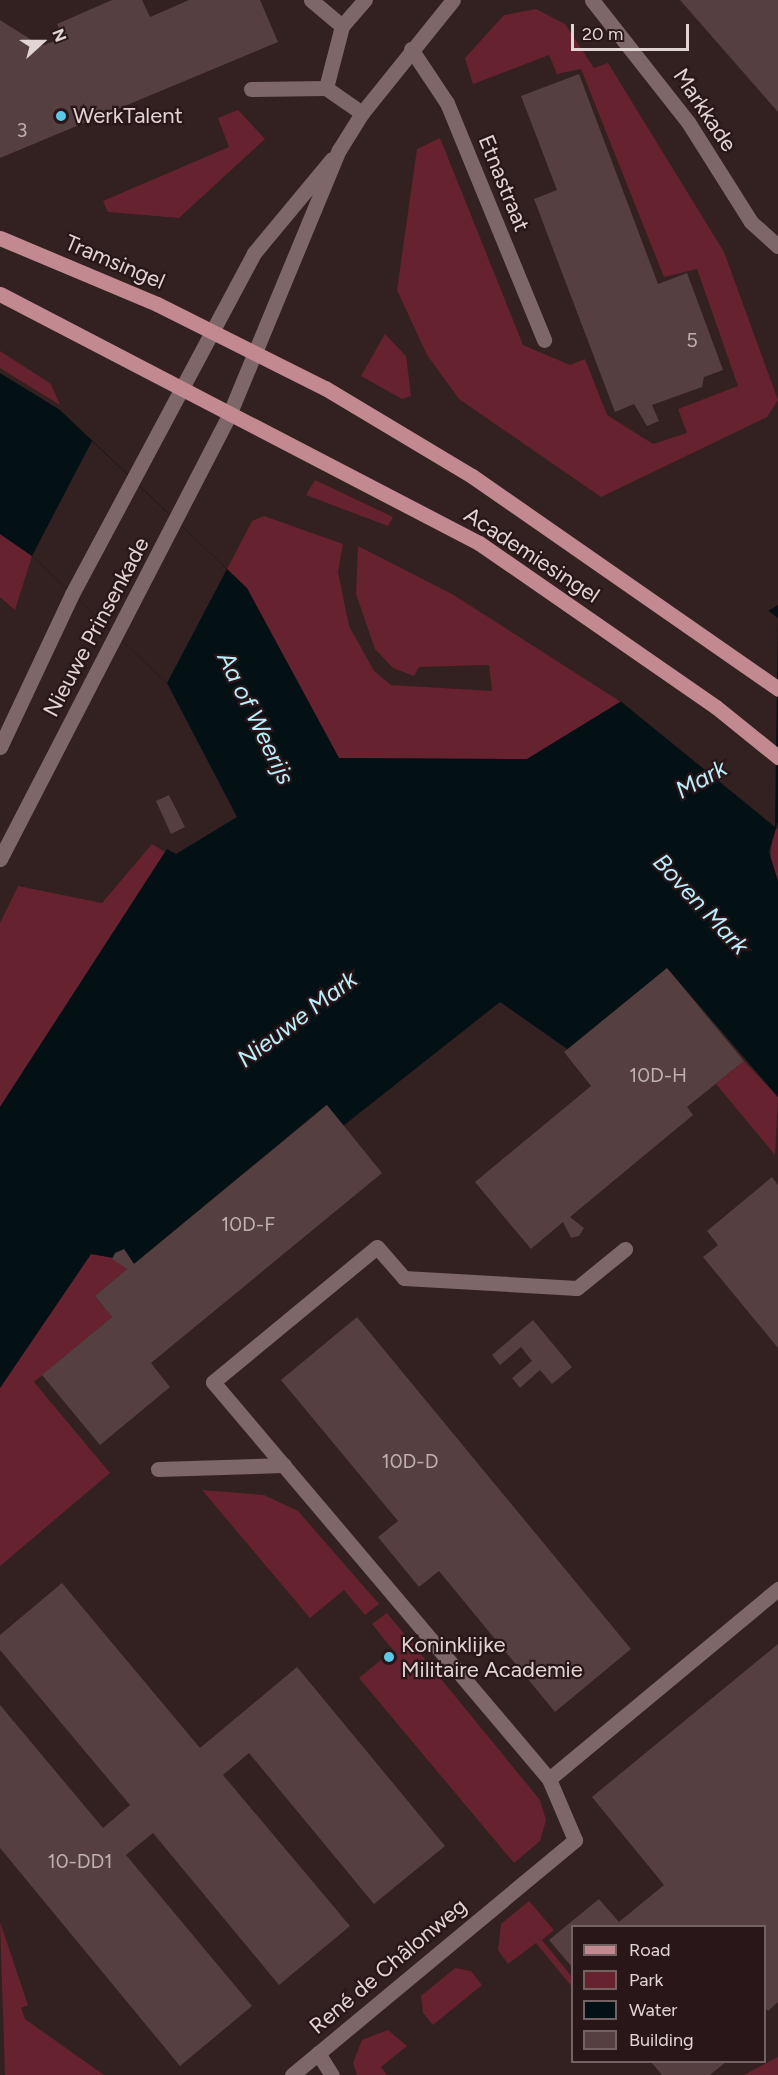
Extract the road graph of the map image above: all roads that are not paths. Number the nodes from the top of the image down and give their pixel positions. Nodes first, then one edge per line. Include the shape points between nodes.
1 (310, 0) edge
2 (365, 0) edge
3 (453, 0) edge
4 (592, 0) edge
5 (342, 26) junction
6 (411, 49) junction
7 (326, 88) junction
8 (251, 89) dead end
9 (362, 112) junction
10 (339, 150) junction
11 (0, 238) edge
12 (778, 246) edge
13 (0, 294) edge
14 (210, 330) junction
15 (544, 340) dead end
16 (256, 353) junction
17 (178, 389) junction
18 (229, 415) junction
19 (778, 689) edge
20 (0, 747) edge
21 (778, 757) edge
22 (0, 859) edge
23 (625, 1249) dead end
24 (284, 1465) junction
25 (158, 1469) dead end
26 (778, 1589) edge
27 (549, 1779) junction
28 (318, 2053) junction
29 (292, 2075) edge
30 (332, 2075) edge

1 - 5 street
2 - 5 street
3 - 6 street
4 - 12 street, Markkade via 688,122 751,222
5 - 7 street
6 - 9 street
6 - 15 street, Etnastraat via 447,103
7 - 8 street
7 - 9 street
9 - 10 street
10 - 14 street via 254,253
10 - 16 street
11 - 14 main road, Tramsingel
13 - 17 main road
14 - 16 main road, Academiesingel
14 - 17 street, Nieuwe Prinsenkade
16 - 18 street, Nieuwe Prinsenkade
16 - 19 main road, Academiesingel via 472,476
17 - 18 main road, Academiesingel
17 - 20 street, Nieuwe Prinsenkade via 72,594
18 - 21 main road, Academiesingel via 479,543
18 - 22 street, Nieuwe Prinsenkade
23 - 24 street via 578,1288 404,1278 377,1246 213,1382
24 - 25 street
24 - 27 street
26 - 27 street
27 - 28 street, René de Châlonweg via 575,1840
28 - 29 street, René de Châlonweg
28 - 30 street

